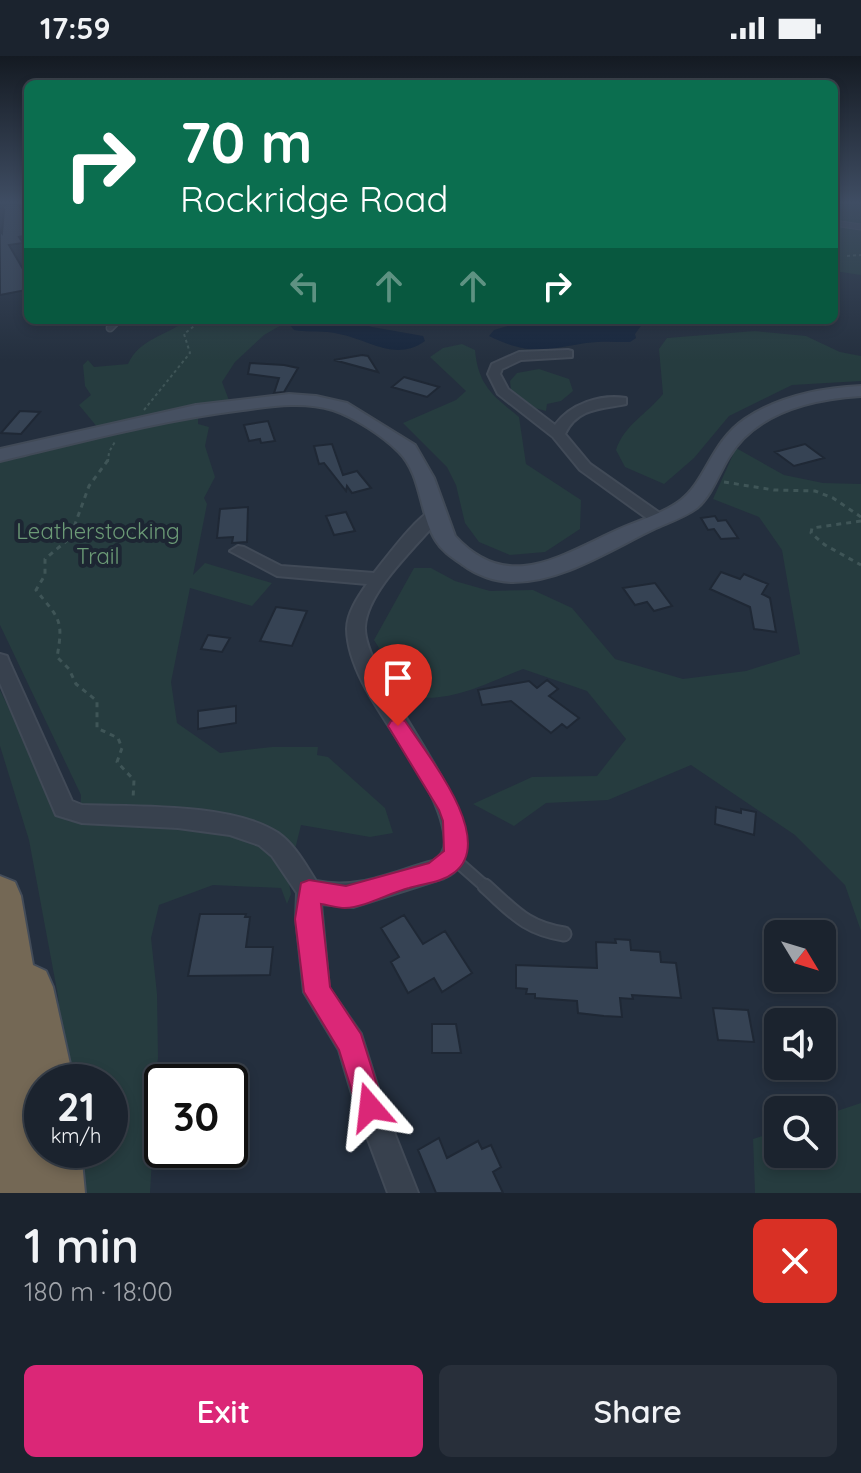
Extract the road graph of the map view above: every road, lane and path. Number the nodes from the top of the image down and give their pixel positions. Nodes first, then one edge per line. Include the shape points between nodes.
1 (861, 255) edge
2 (847, 256) dead end
3 (114, 324) edge
4 (198, 324) edge
5 (110, 328) dead end
6 (568, 354) dead end
7 (861, 391) edge
8 (621, 401) dead end
9 (142, 418) dead end
10 (118, 433) dead end
11 (558, 434) junction
12 (0, 455) edge
13 (709, 478) junction
14 (436, 513) junction
15 (658, 519) junction
16 (861, 519) edge
17 (238, 551) dead end
18 (861, 565) edge
19 (381, 579) junction
20 (0, 661) edge
21 (136, 811) dead end
22 (451, 860) junction
23 (309, 891) junction
24 (1, 902) edge
25 (564, 934) dead end
26 (46, 1064) edge
27 (56, 1168) edge
28 (23, 1193) edge
29 (58, 1193) edge
30 (403, 1193) edge

1 - 2 path
3 - 5 lane
4 - 9 path via 184,334 190,353 145,405
6 - 11 street via 519,356 496,367 494,374 503,391
7 - 13 street via 818,394 761,418 734,436
8 - 11 street via 573,412
10 - 21 path via 108,464 89,486 70,538 45,559 45,575 36,590 59,619 57,657 76,684 97,701 97,728 118,738 122,748 117,762 134,780
11 - 15 street via 585,467
12 - 14 street via 196,410 289,399 316,401 366,420 408,449
13 - 15 street via 697,498
13 - 16 path via 741,486 815,491
14 - 15 street via 453,547 476,564 511,575 539,573
14 - 19 street
16 - 18 path via 812,528 811,533
17 - 19 street via 277,571
19 - 22 street via 363,605 356,636 378,690 449,807 456,841
20 - 23 street via 64,808 82,814 209,822 265,837 286,854
22 - 23 street via 433,873 346,897
22 - 25 lane via 528,924
23 - 30 street via 317,992 351,1044
24 - 26 highway via 32,993
24 - 28 highway via 20,1063
27 - 29 highway

